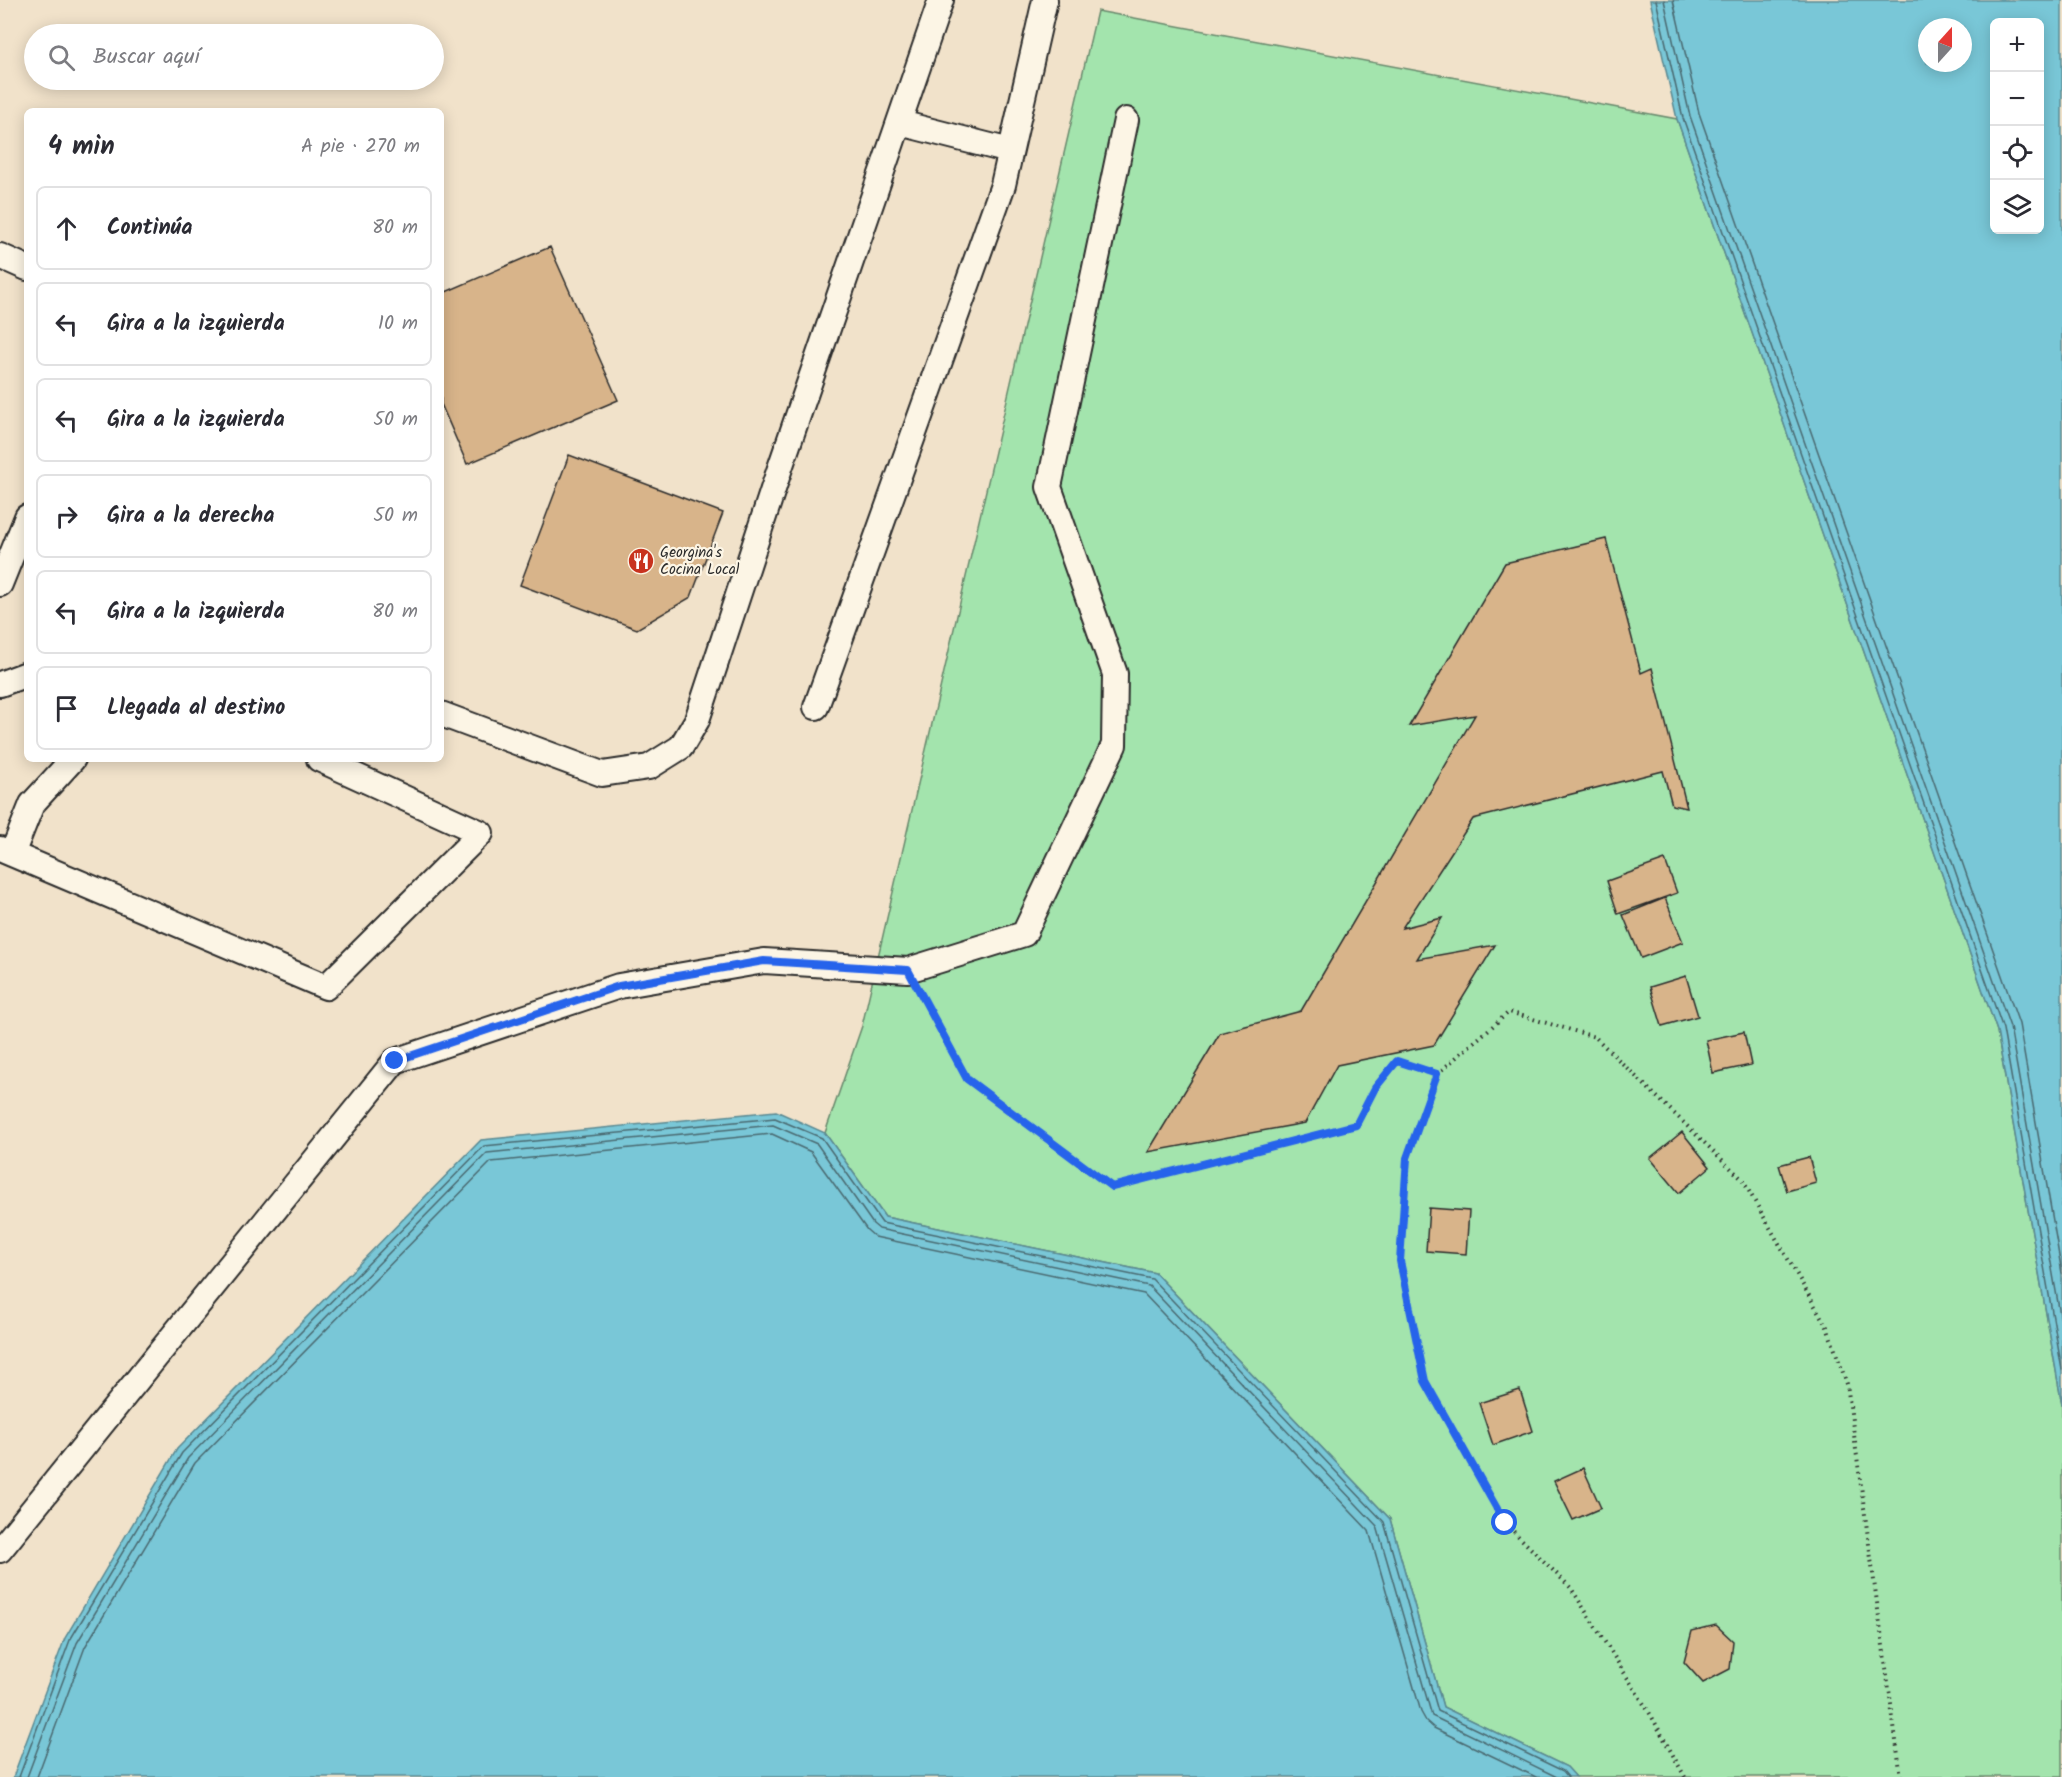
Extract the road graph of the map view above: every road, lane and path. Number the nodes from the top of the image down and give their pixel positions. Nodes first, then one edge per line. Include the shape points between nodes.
1 (941, 0) edge
2 (1046, 0) edge
3 (1126, 120) dead end
4 (900, 123) junction
5 (1010, 151) junction
6 (0, 256) edge
7 (24, 267) edge
8 (24, 524) edge
9 (0, 584) edge
10 (24, 675) edge
11 (0, 684) edge
12 (816, 707) dead end
13 (444, 715) edge
14 (71, 762) edge
15 (326, 762) edge
16 (6, 852) edge
17 (908, 970) junction
18 (1437, 1074) junction
19 (0, 1550) edge
20 (1685, 1777) edge
21 (1901, 1777) edge

1 - 4 lane
2 - 5 lane
3 - 17 lane via 1049,487 1114,674 1114,745 1024,934
4 - 5 lane
4 - 13 lane via 783,457 697,720 681,747 649,767 602,774
5 - 12 lane via 1003,184
6 - 7 lane
8 - 9 lane
10 - 11 lane
14 - 16 lane via 32,804
15 - 16 lane via 481,833 326,987
17 - 18 path via 967,1079 1112,1187 1356,1125 1375,1088 1397,1061
17 - 19 lane via 764,961 619,986 395,1061
18 - 20 path via 1407,1158 1400,1261 1425,1381 1505,1523 1571,1588
18 - 21 path via 1509,1012 1595,1037 1742,1179 1827,1327 1847,1384

